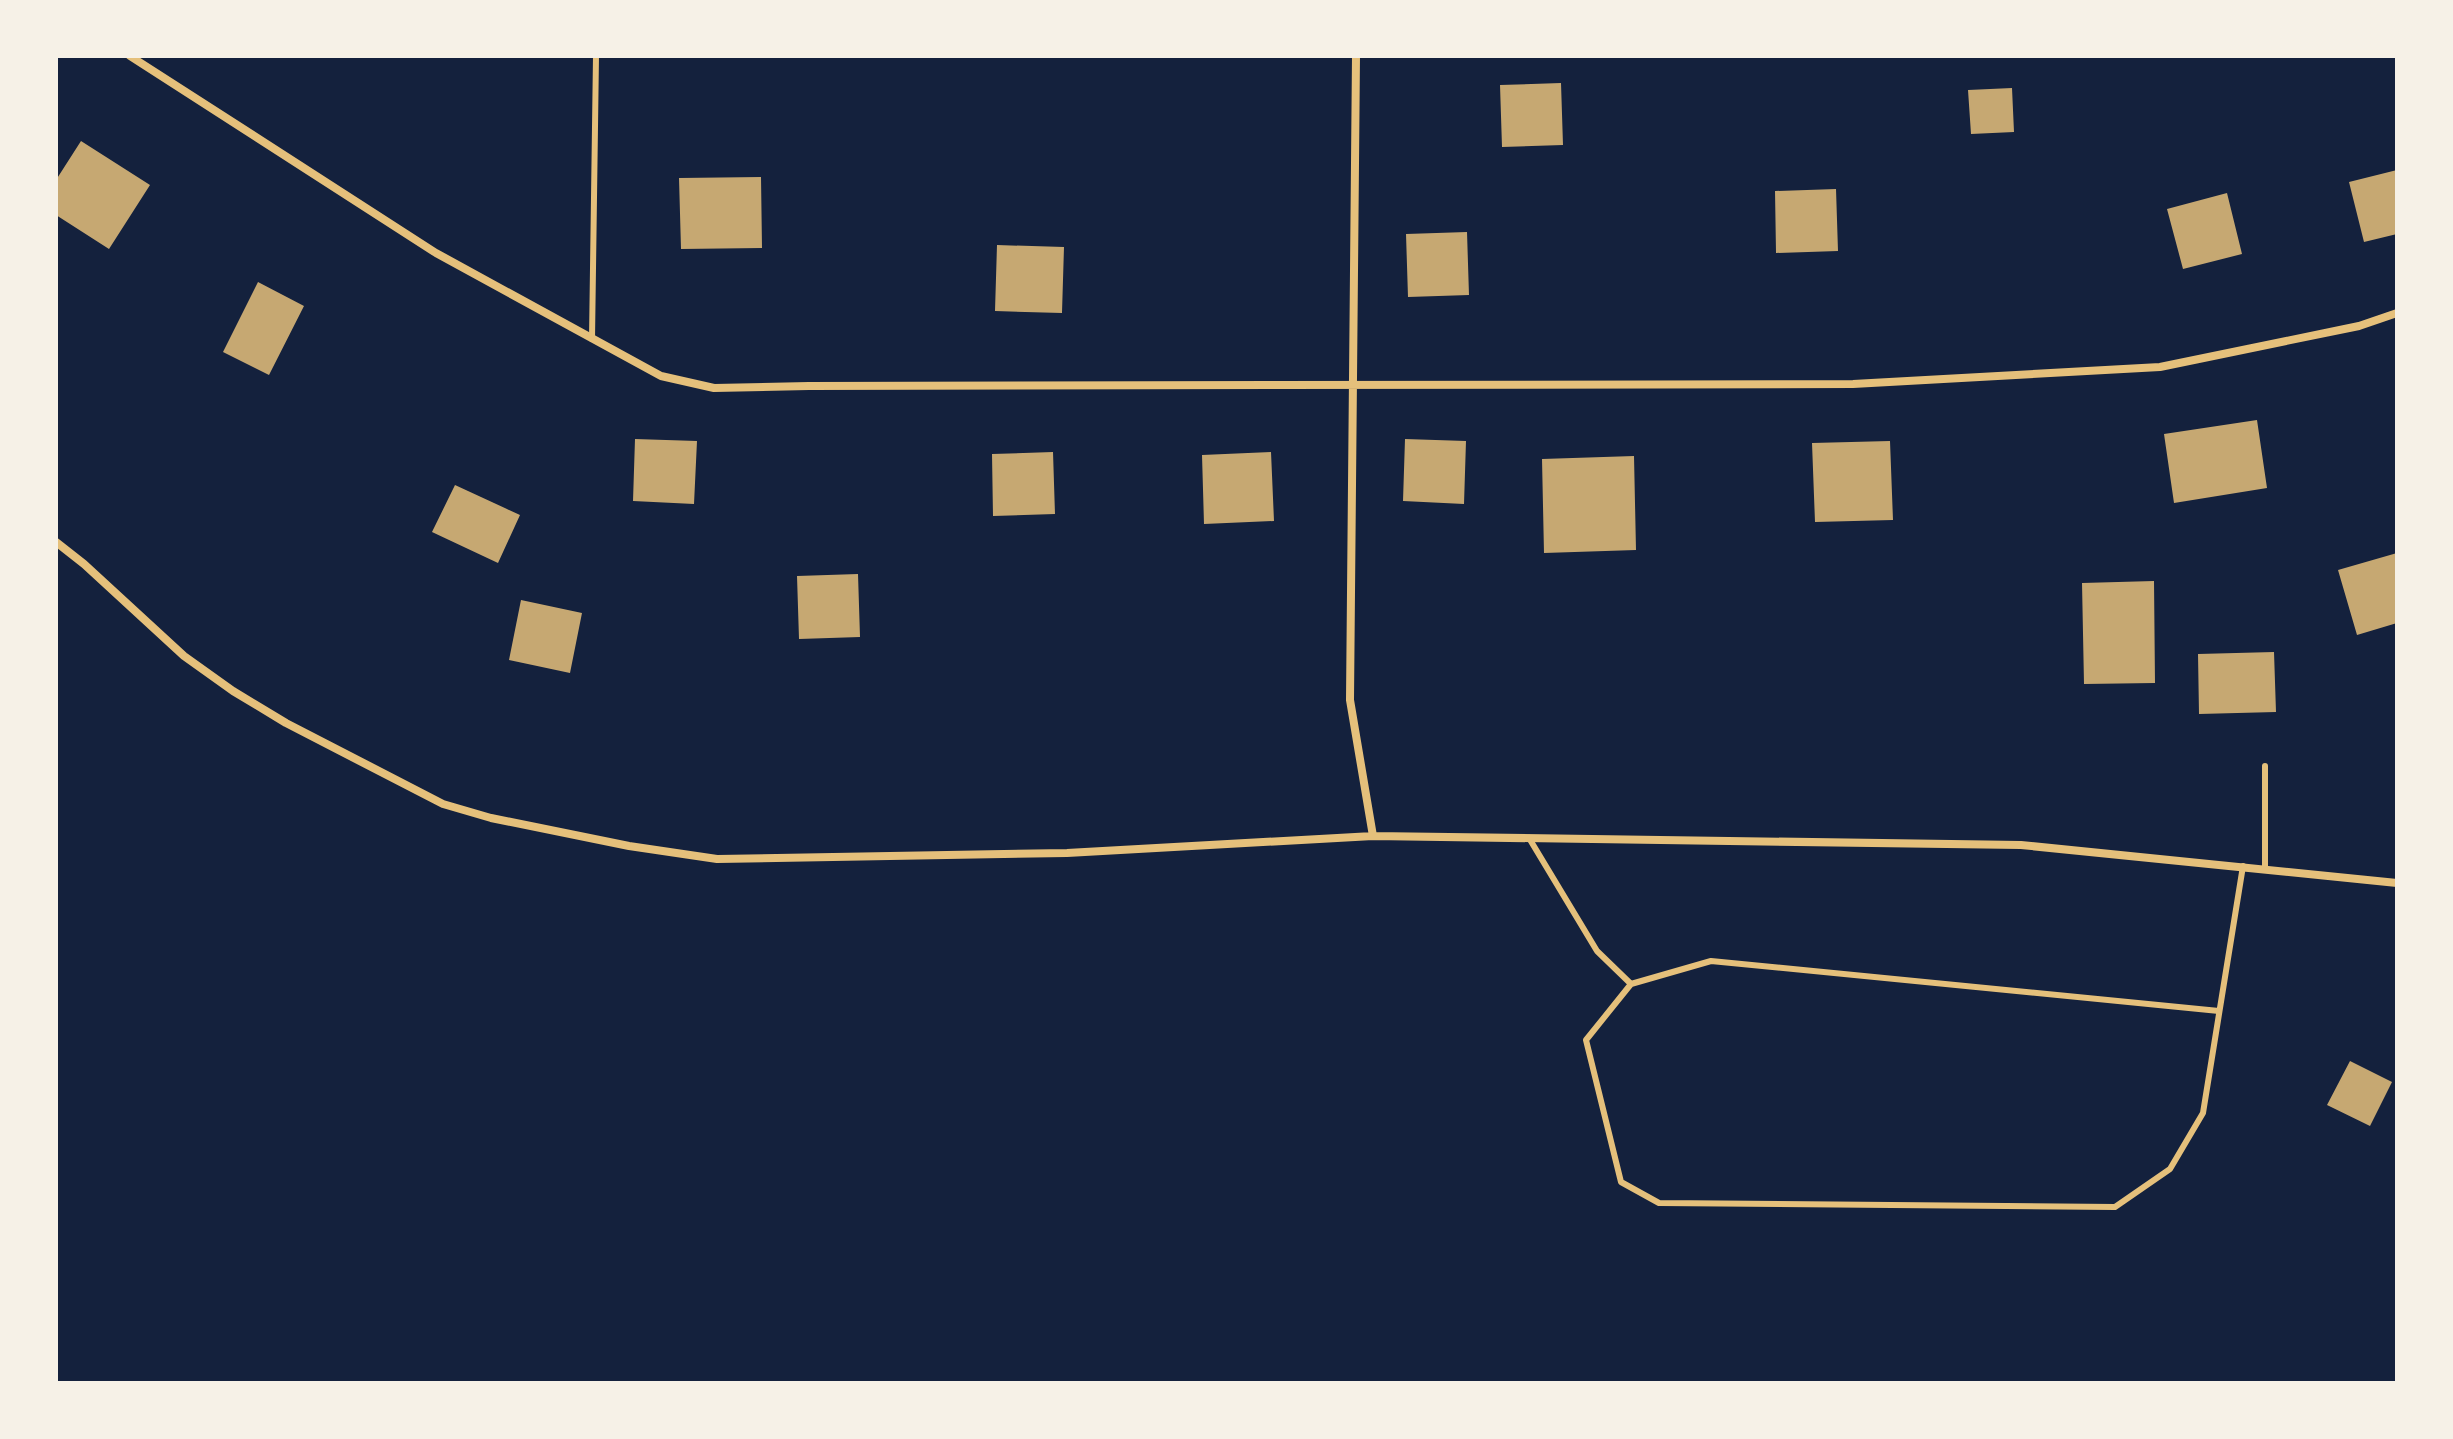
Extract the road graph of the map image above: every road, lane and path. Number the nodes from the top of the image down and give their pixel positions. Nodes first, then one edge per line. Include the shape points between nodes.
1 (130, 56) edge
2 (596, 56) edge
3 (1356, 56) edge
4 (2397, 313) edge
5 (592, 339) junction
6 (1352, 385) junction
7 (56, 542) edge
8 (2265, 766) dead end
9 (1373, 836) junction
10 (1529, 838) junction
11 (2243, 866) junction
12 (2265, 868) junction
13 (2397, 883) edge
14 (1631, 984) junction
15 (2219, 1011) junction

1 - 5 street via 436,253
2 - 5 lane
3 - 6 street
4 - 6 street via 2359,326 2160,367 1853,384
5 - 6 street via 661,376 714,388
6 - 9 street via 1350,700
7 - 9 street via 184,656 233,691 443,804 491,818 717,859 1067,853
8 - 12 lane
9 - 10 street
10 - 11 street via 2021,845
10 - 14 lane via 1597,951
11 - 12 street
11 - 15 lane
12 - 13 street
14 - 15 lane via 1711,961
14 - 15 lane via 1586,1040 1621,1182 1659,1203 2115,1207 2170,1169 2203,1113

